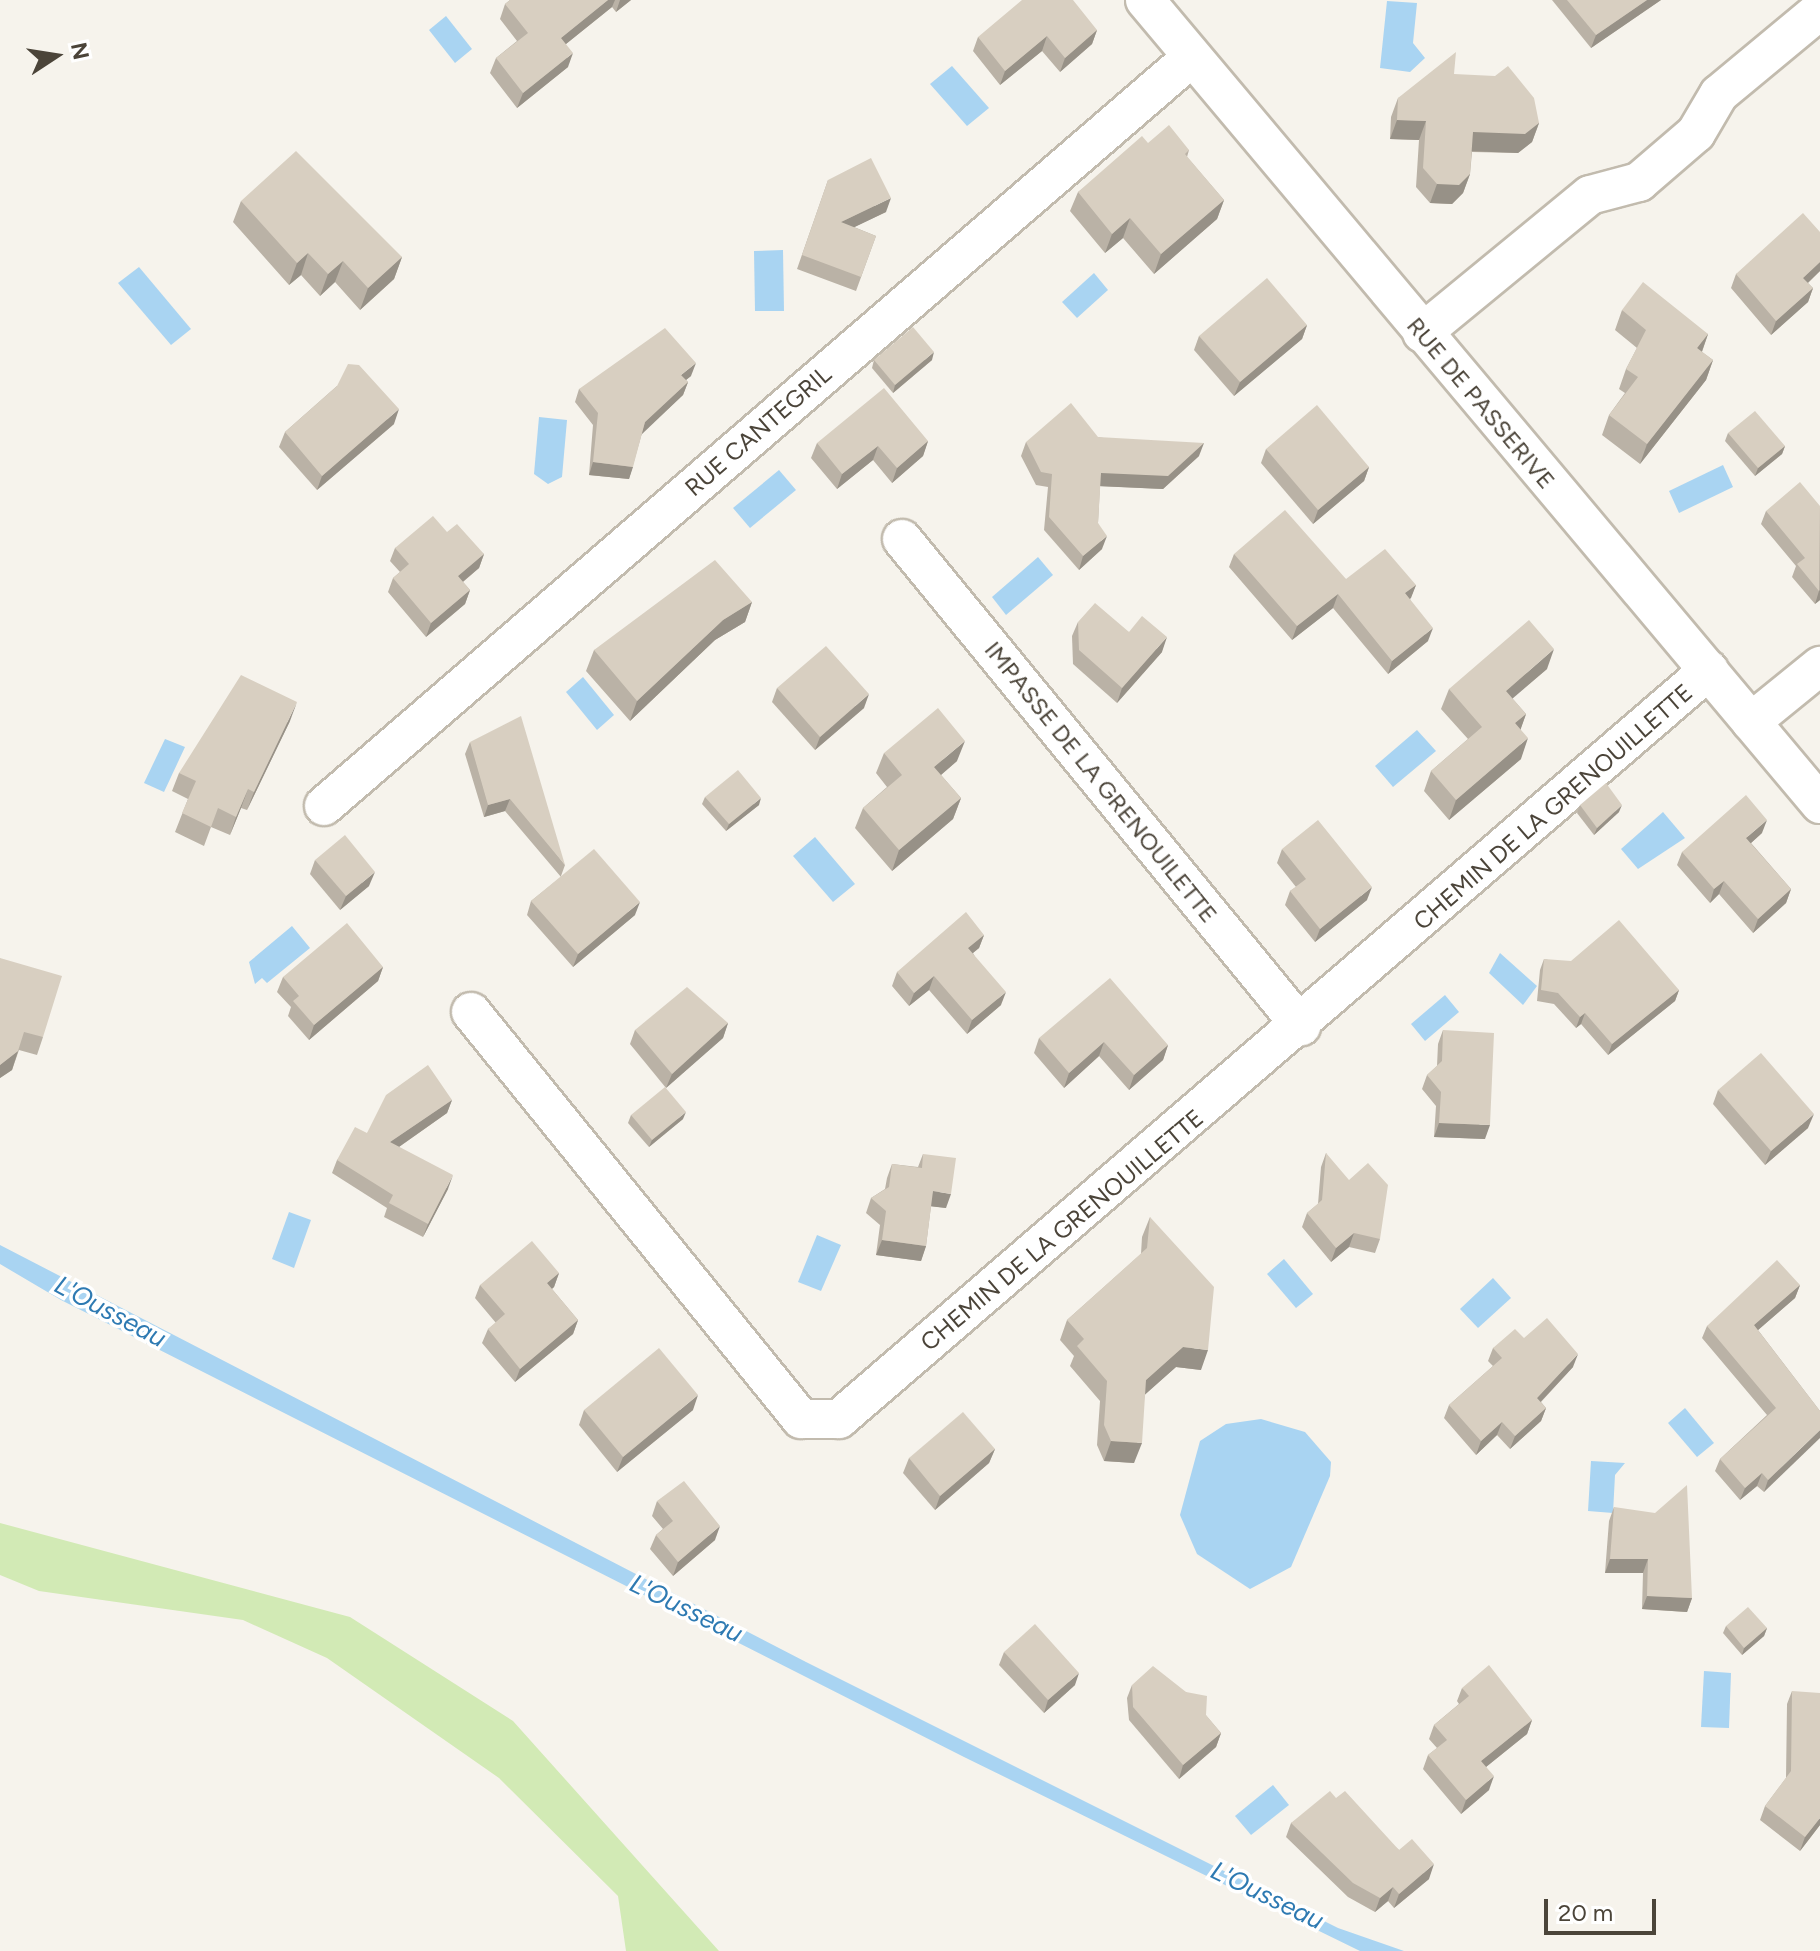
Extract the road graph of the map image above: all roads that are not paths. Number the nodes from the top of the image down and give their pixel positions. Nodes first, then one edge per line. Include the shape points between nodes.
1 (1145, 0) edge
2 (1820, 10) edge
3 (1192, 57) junction
4 (1422, 333) junction
5 (902, 539) dead end
6 (1820, 666) edge
7 (1709, 670) junction
8 (1751, 722) junction
9 (1820, 804) edge
10 (324, 806) dead end
11 (471, 1012) dead end
12 (1301, 1026) junction

1 - 3 street, RUE DE PASSERIVE
2 - 4 street via 1719,94 1696,133 1639,182 1590,195
3 - 4 street, RUE DE PASSERIVE
3 - 10 street, RUE CANTEGRIL
4 - 7 street, RUE DE PASSERIVE
5 - 12 street, IMPASSE DE LA GRENOUILETTE
6 - 8 street
7 - 8 street, RUE DE PASSERIVE
7 - 12 street, CHEMIN DE LA GRENOUILLETTE
8 - 9 street, RUE DE PASSERIVE
11 - 12 street, CHEMIN DE LA GRENOUILLETTE via 801,1419 839,1419

